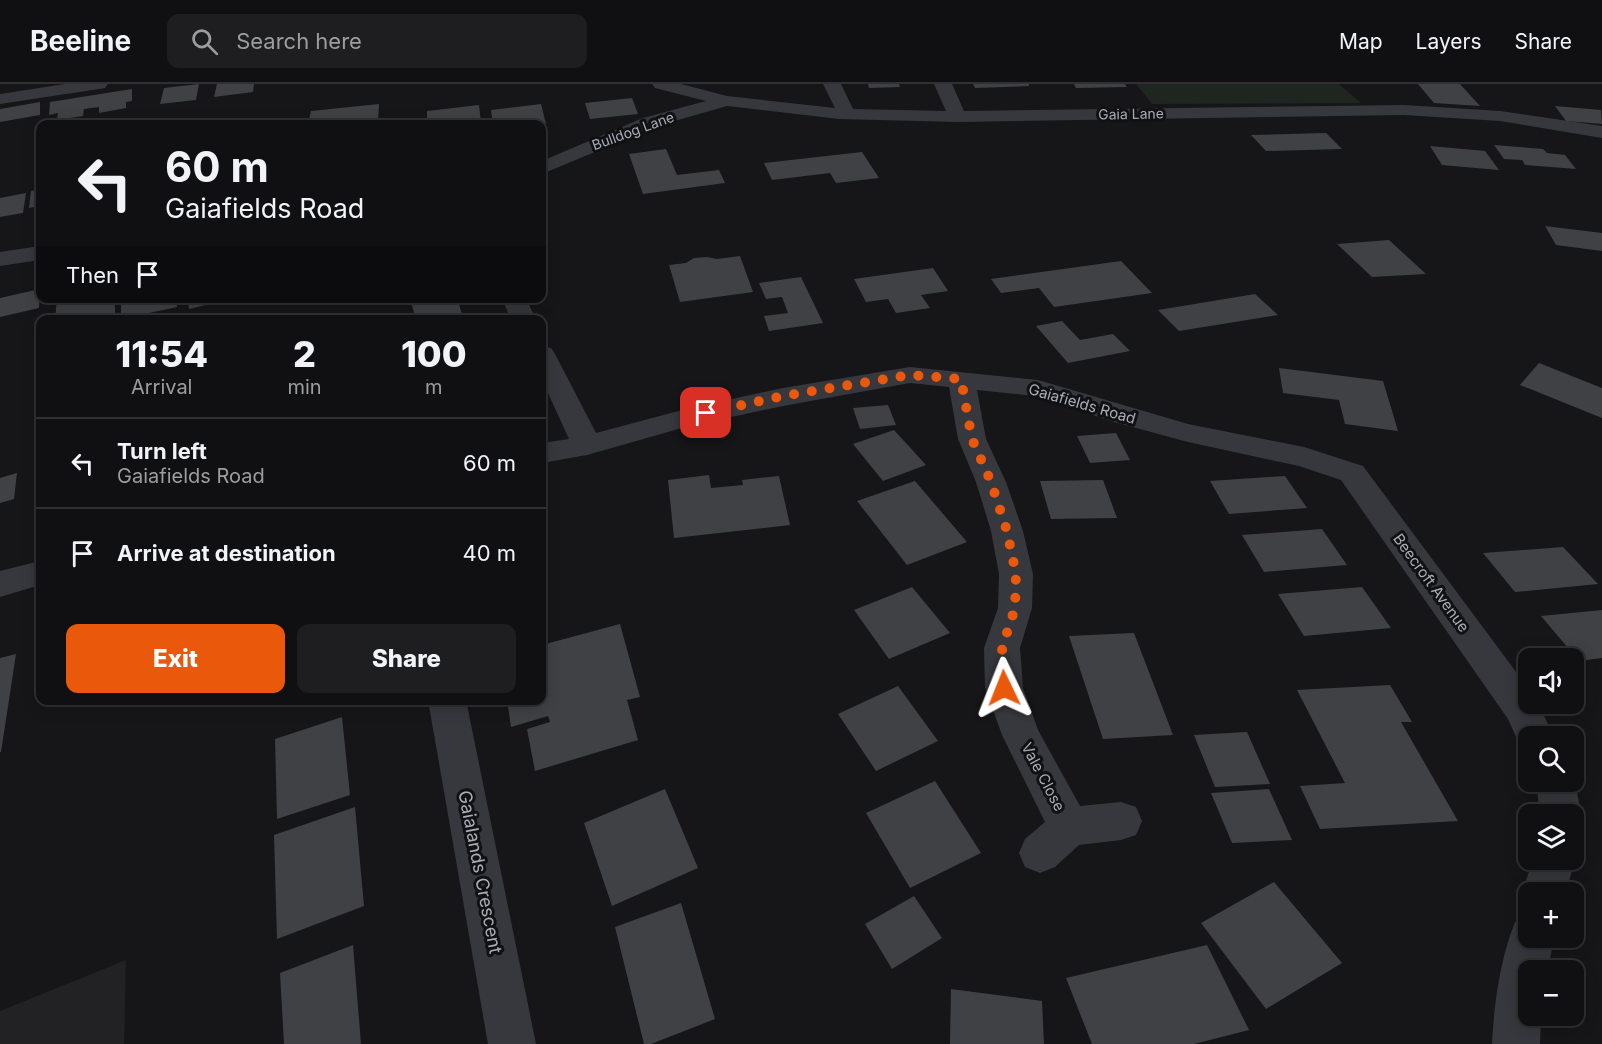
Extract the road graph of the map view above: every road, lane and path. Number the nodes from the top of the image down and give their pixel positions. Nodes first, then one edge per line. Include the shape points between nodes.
1 (99, 84) edge
2 (661, 84) edge
3 (832, 84) edge
4 (944, 84) edge
5 (1364, 89) dead end
6 (0, 99) edge
7 (727, 101) junction
8 (1355, 111) junction
9 (847, 114) junction
10 (958, 117) junction
11 (1602, 132) edge
12 (546, 166) edge
13 (36, 254) edge
14 (0, 259) edge
15 (546, 362) edge
16 (961, 379) junction
17 (587, 445) junction
18 (546, 452) edge
19 (1305, 457) joint
20 (36, 574) edge
21 (0, 584) edge
22 (448, 705) edge
23 (1530, 726) edge
24 (1121, 821) dead end
25 (1529, 948) edge
26 (512, 1044) edge
27 (1516, 1044) edge

1 - 6 street
2 - 7 street, Gaia Lane
3 - 9 street
4 - 10 street
5 - 8 street
7 - 9 street, Gaia Lane
7 - 12 street, Bulldog Lane via 650,122
8 - 10 street, Gaia Lane
8 - 11 street, Gaia Lane via 1500,116
9 - 10 street, Gaia Lane
13 - 14 street
15 - 17 street
16 - 17 street, Gaiafields Road via 910,375 783,396
16 - 19 street, Gaiafields Road via 1038,388 1134,419
16 - 24 street, Vale Close via 972,439 1007,531 1016,574 1015,608 1002,648 1004,688 1054,840
17 - 18 street, Gaiafields Road
19 - 23 street, Beecroft Avenue via 1352,473 1522,709
20 - 21 street
22 - 26 street, Gaialands Crescent
25 - 27 street via 1517,1014

